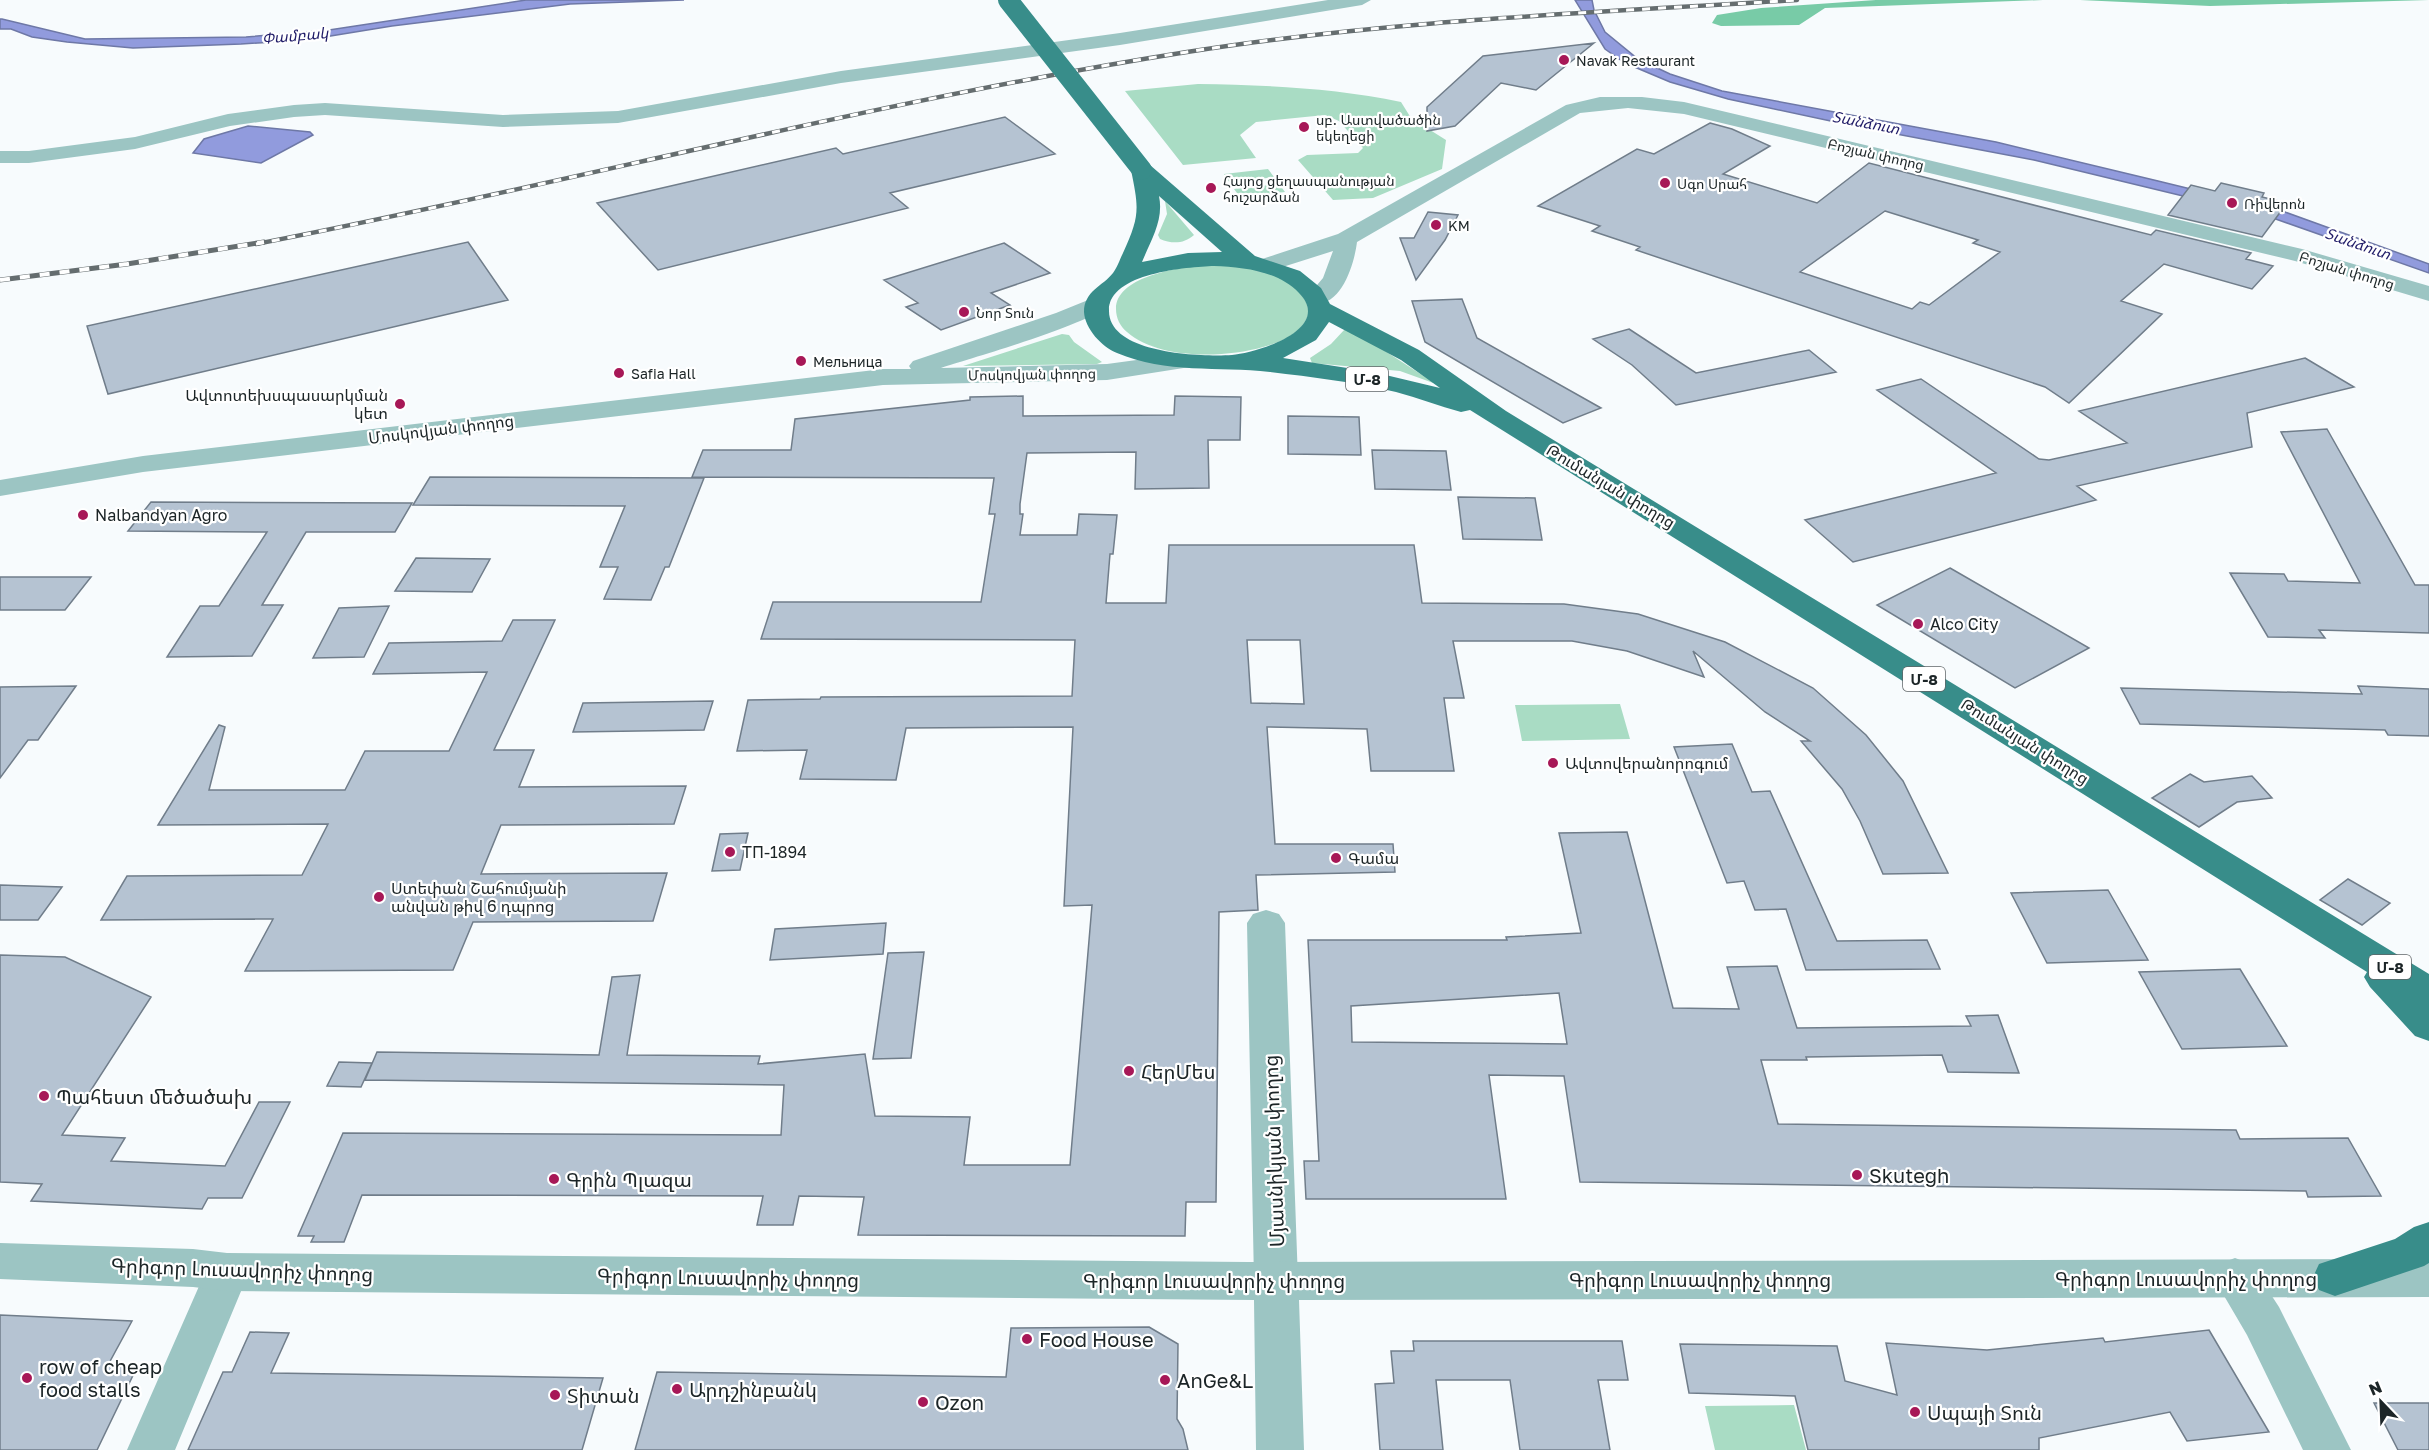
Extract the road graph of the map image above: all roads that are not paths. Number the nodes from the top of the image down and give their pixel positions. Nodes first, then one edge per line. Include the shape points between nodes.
1 (1008, 0) edge
2 (1362, 0) edge
3 (0, 157) edge
4 (1142, 170) junction
5 (1346, 239) junction
6 (1256, 264) junction
7 (1123, 277) junction
8 (2429, 294) edge
9 (1098, 303) junction
10 (1319, 303) junction
11 (1181, 362) junction
12 (1232, 363) junction
13 (883, 377) junction
14 (1497, 417) junction
15 (0, 488) edge
16 (1266, 923) dead end
17 (2351, 943) junction
18 (2429, 992) edge
19 (2429, 1026) edge
20 (2429, 1240) edge
21 (0, 1261) edge
22 (227, 1272) junction
23 (2235, 1277) junction
24 (2335, 1277) junction
25 (2429, 1278) edge
26 (1276, 1281) junction
27 (151, 1450) edge
28 (1280, 1450) edge
29 (2327, 1450) edge

1 - 4 highway, bridge
2 - 3 street via 1109,41 841,77 618,117 502,121 325,109 294,111 228,120 135,143
4 - 6 highway
4 - 7 highway via 1150,208 1146,227
5 - 6 street, Բոշյան փողոց
5 - 8 street, Բոշյան փողոց via 1558,116 1588,104 1634,102 1684,108 2302,256
5 - 10 street via 1335,283
6 - 7 highway via 1221,259 1168,262
6 - 10 highway via 1296,278
7 - 9 highway via 1103,293
9 - 11 highway via 1099,324 1121,344
9 - 13 street, Մոսկովյան փողոց via 1065,318
10 - 12 highway via 1315,327 1294,345
10 - 14 highway, Մ-8 via 1410,355
11 - 12 highway
11 - 13 street, Մոսկովյան փողոց via 1107,372
12 - 14 highway, Մ-8 via 1266,364 1374,380 1426,392
13 - 15 street, Մոսկովյան փողոց via 143,464
14 - 17 highway, Թումանյան փողոց / Մ-8
16 - 26 street, Մյասնիկյան փողոց
17 - 18 highway, Թումանյան փողոց / Մ-8
17 - 19 highway
20 - 24 highway via 2409,1253
21 - 22 street, Գրիգոր Լուսավորիչ փողոց
22 - 26 street, Գրիգոր Լուսավորիչ փողոց
22 - 27 street
23 - 24 street, Գրիգոր Լուսավորիչ փողոց
23 - 26 street, Գրիգոր Լուսավորիչ փողոց
23 - 29 street via 2263,1320
24 - 25 street, Գրիգոր Լուսավորիչ փողոց
26 - 28 street, Մյասնիկյան փողոց

